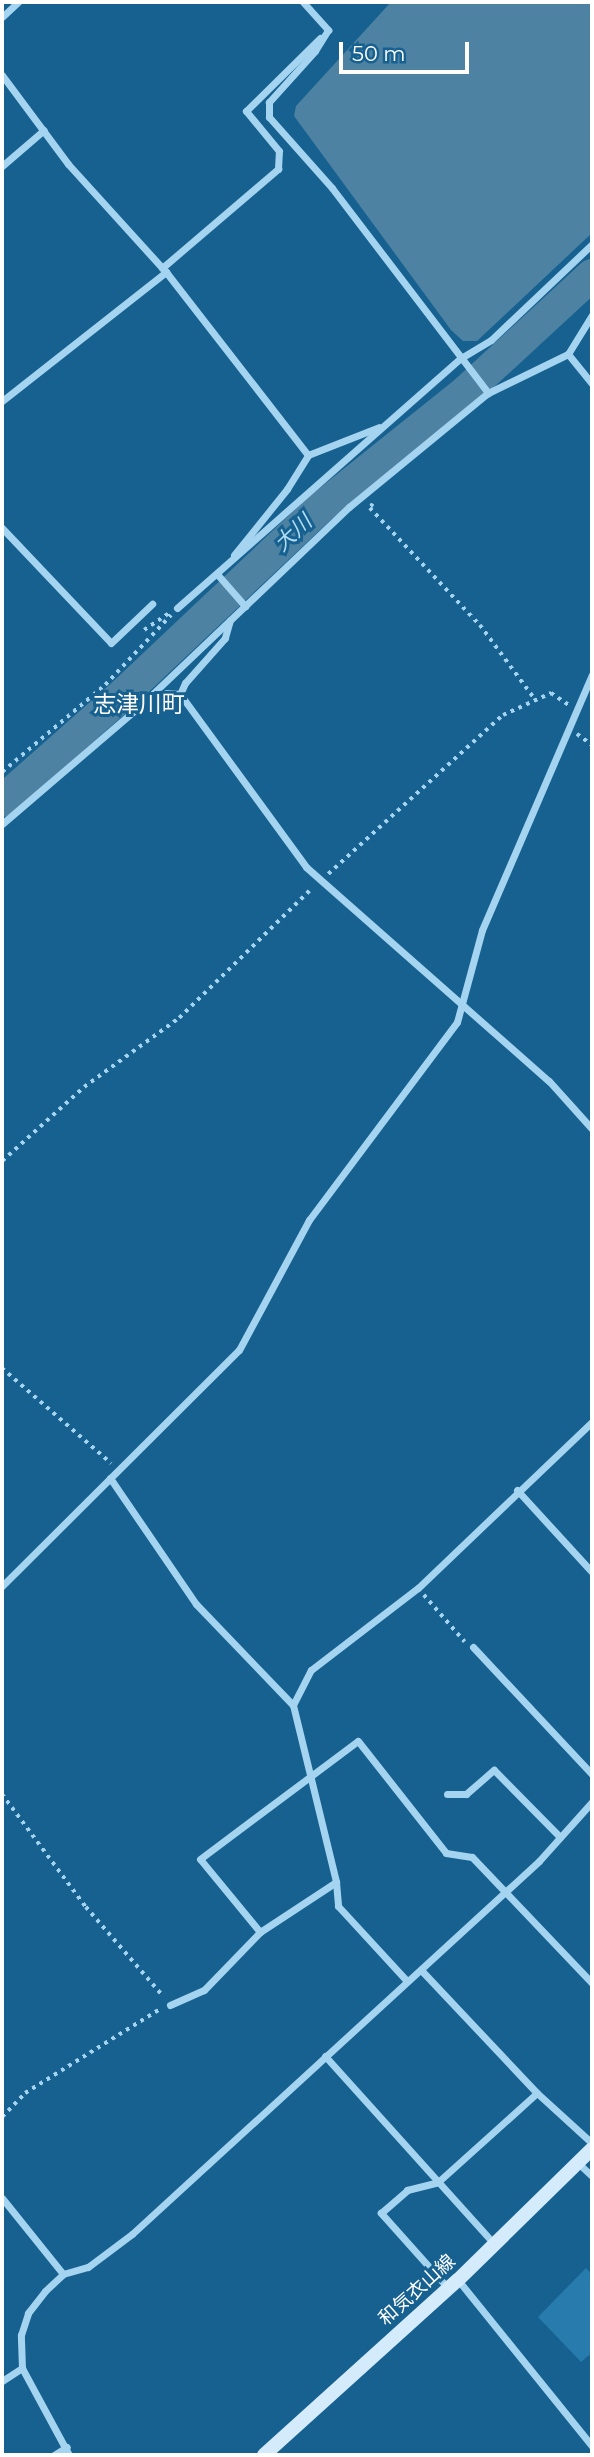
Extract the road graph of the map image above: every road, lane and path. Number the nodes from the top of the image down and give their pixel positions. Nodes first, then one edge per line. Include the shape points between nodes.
1 (18, 2) edge
2 (303, 2) edge
3 (2, 17) edge
4 (328, 30) junction
5 (2, 75) edge
6 (44, 130) junction
7 (2, 166) edge
8 (592, 244) edge
9 (164, 270) junction
10 (592, 316) edge
11 (568, 354) junction
12 (464, 362) junction
13 (592, 384) edge
14 (486, 391) junction
15 (3, 398) edge
16 (384, 426) junction
17 (308, 455) junction
18 (377, 499) dead end
19 (2, 527) edge
20 (230, 562) junction
21 (219, 576) junction
22 (152, 604) dead end
23 (244, 605) junction
24 (177, 608) joint
25 (230, 620) junction
26 (592, 675) edge
27 (180, 694) junction
28 (534, 698) junction
29 (142, 704) junction
30 (576, 709) junction
31 (2, 772) edge
32 (2, 824) edge
33 (321, 880) junction
34 (462, 1009) junction
35 (592, 1129) edge
36 (2, 1161) edge
37 (2, 1368) edge
38 (592, 1422) edge
39 (118, 1469) junction
40 (110, 1478) junction
41 (517, 1490) junction
42 (592, 1572) edge
43 (2, 1586) edge
44 (418, 1588) junction
45 (473, 1647) joint
46 (293, 1705) junction
47 (311, 1774) junction
48 (592, 1774) edge
49 (2, 1794) edge
50 (447, 1794) dead end
51 (592, 1802) edge
52 (560, 1837) junction
53 (336, 1882) junction
54 (506, 1889) junction
55 (260, 1932) junction
56 (421, 1970) junction
57 (406, 1980) junction
58 (592, 1983) edge
59 (170, 2004) junction
60 (325, 2056) junction
61 (537, 2093) junction
62 (2, 2117) edge
63 (592, 2143) edge
64 (592, 2149) edge
65 (578, 2162) junction
66 (592, 2176) edge
67 (438, 2182) junction
68 (2, 2198) edge
69 (494, 2244) junction
70 (63, 2274) junction
71 (453, 2285) junction
72 (22, 2368) junction
73 (2, 2381) edge
74 (592, 2446) edge
75 (68, 2451) edge
76 (54, 2455) edge
77 (264, 2455) edge

1 - 3 street
2 - 4 street
4 - 9 street via 246,111 279,151 278,169
4 - 12 street via 269,102 269,117 332,188
5 - 6 street
6 - 7 street
6 - 9 street
8 - 12 street
9 - 15 street
9 - 17 street
10 - 11 street
11 - 13 street
11 - 14 street
12 - 14 street
12 - 16 street
14 - 23 street via 349,507
16 - 17 street
16 - 20 street
17 - 20 street
18 - 28 path via 370,508 480,625
19 - 22 street via 111,643
20 - 21 street
21 - 23 street
21 - 24 street
23 - 25 street
24 - 31 path via 122,669
25 - 27 street via 225,638
25 - 29 street
26 - 30 street
27 - 29 street via 167,693
27 - 33 street via 306,867
28 - 30 path via 551,693
28 - 33 path via 494,723
29 - 32 street
30 - 34 street via 482,930
33 - 34 street
33 - 36 path via 179,1018 84,1087
34 - 35 street via 548,1081
34 - 39 street via 397,1108 295,1241 239,1350
37 - 39 path
38 - 41 street
39 - 40 street
40 - 43 street
40 - 46 street via 196,1604
41 - 42 street
41 - 44 street
44 - 45 path via 459,1638
44 - 46 street via 311,1670
45 - 48 street
46 - 47 street
47 - 53 street
47 - 54 street via 358,1741 446,1853 472,1857
47 - 55 street via 200,1859
49 - 59 path via 86,1907
50 - 52 street via 466,1794 494,1770
51 - 52 street
52 - 54 street
53 - 55 street
53 - 57 street via 338,1906
54 - 56 street
54 - 58 street
55 - 59 street via 204,1990
56 - 57 street
56 - 61 street
57 - 60 street
59 - 62 path via 141,2017 25,2093
60 - 67 street
60 - 70 street via 132,2234 88,2267
61 - 63 street
61 - 67 street
64 - 65 main road, 和気衣山線
65 - 66 street
65 - 69 main road, 和気衣山線
67 - 69 street
67 - 71 street via 407,2190 381,2213
68 - 70 street
69 - 71 main road, 和気衣山線
70 - 72 street via 27,2313 20,2335
71 - 74 street
71 - 77 main road, 和気衣山線
72 - 73 street
72 - 75 street
75 - 76 street

